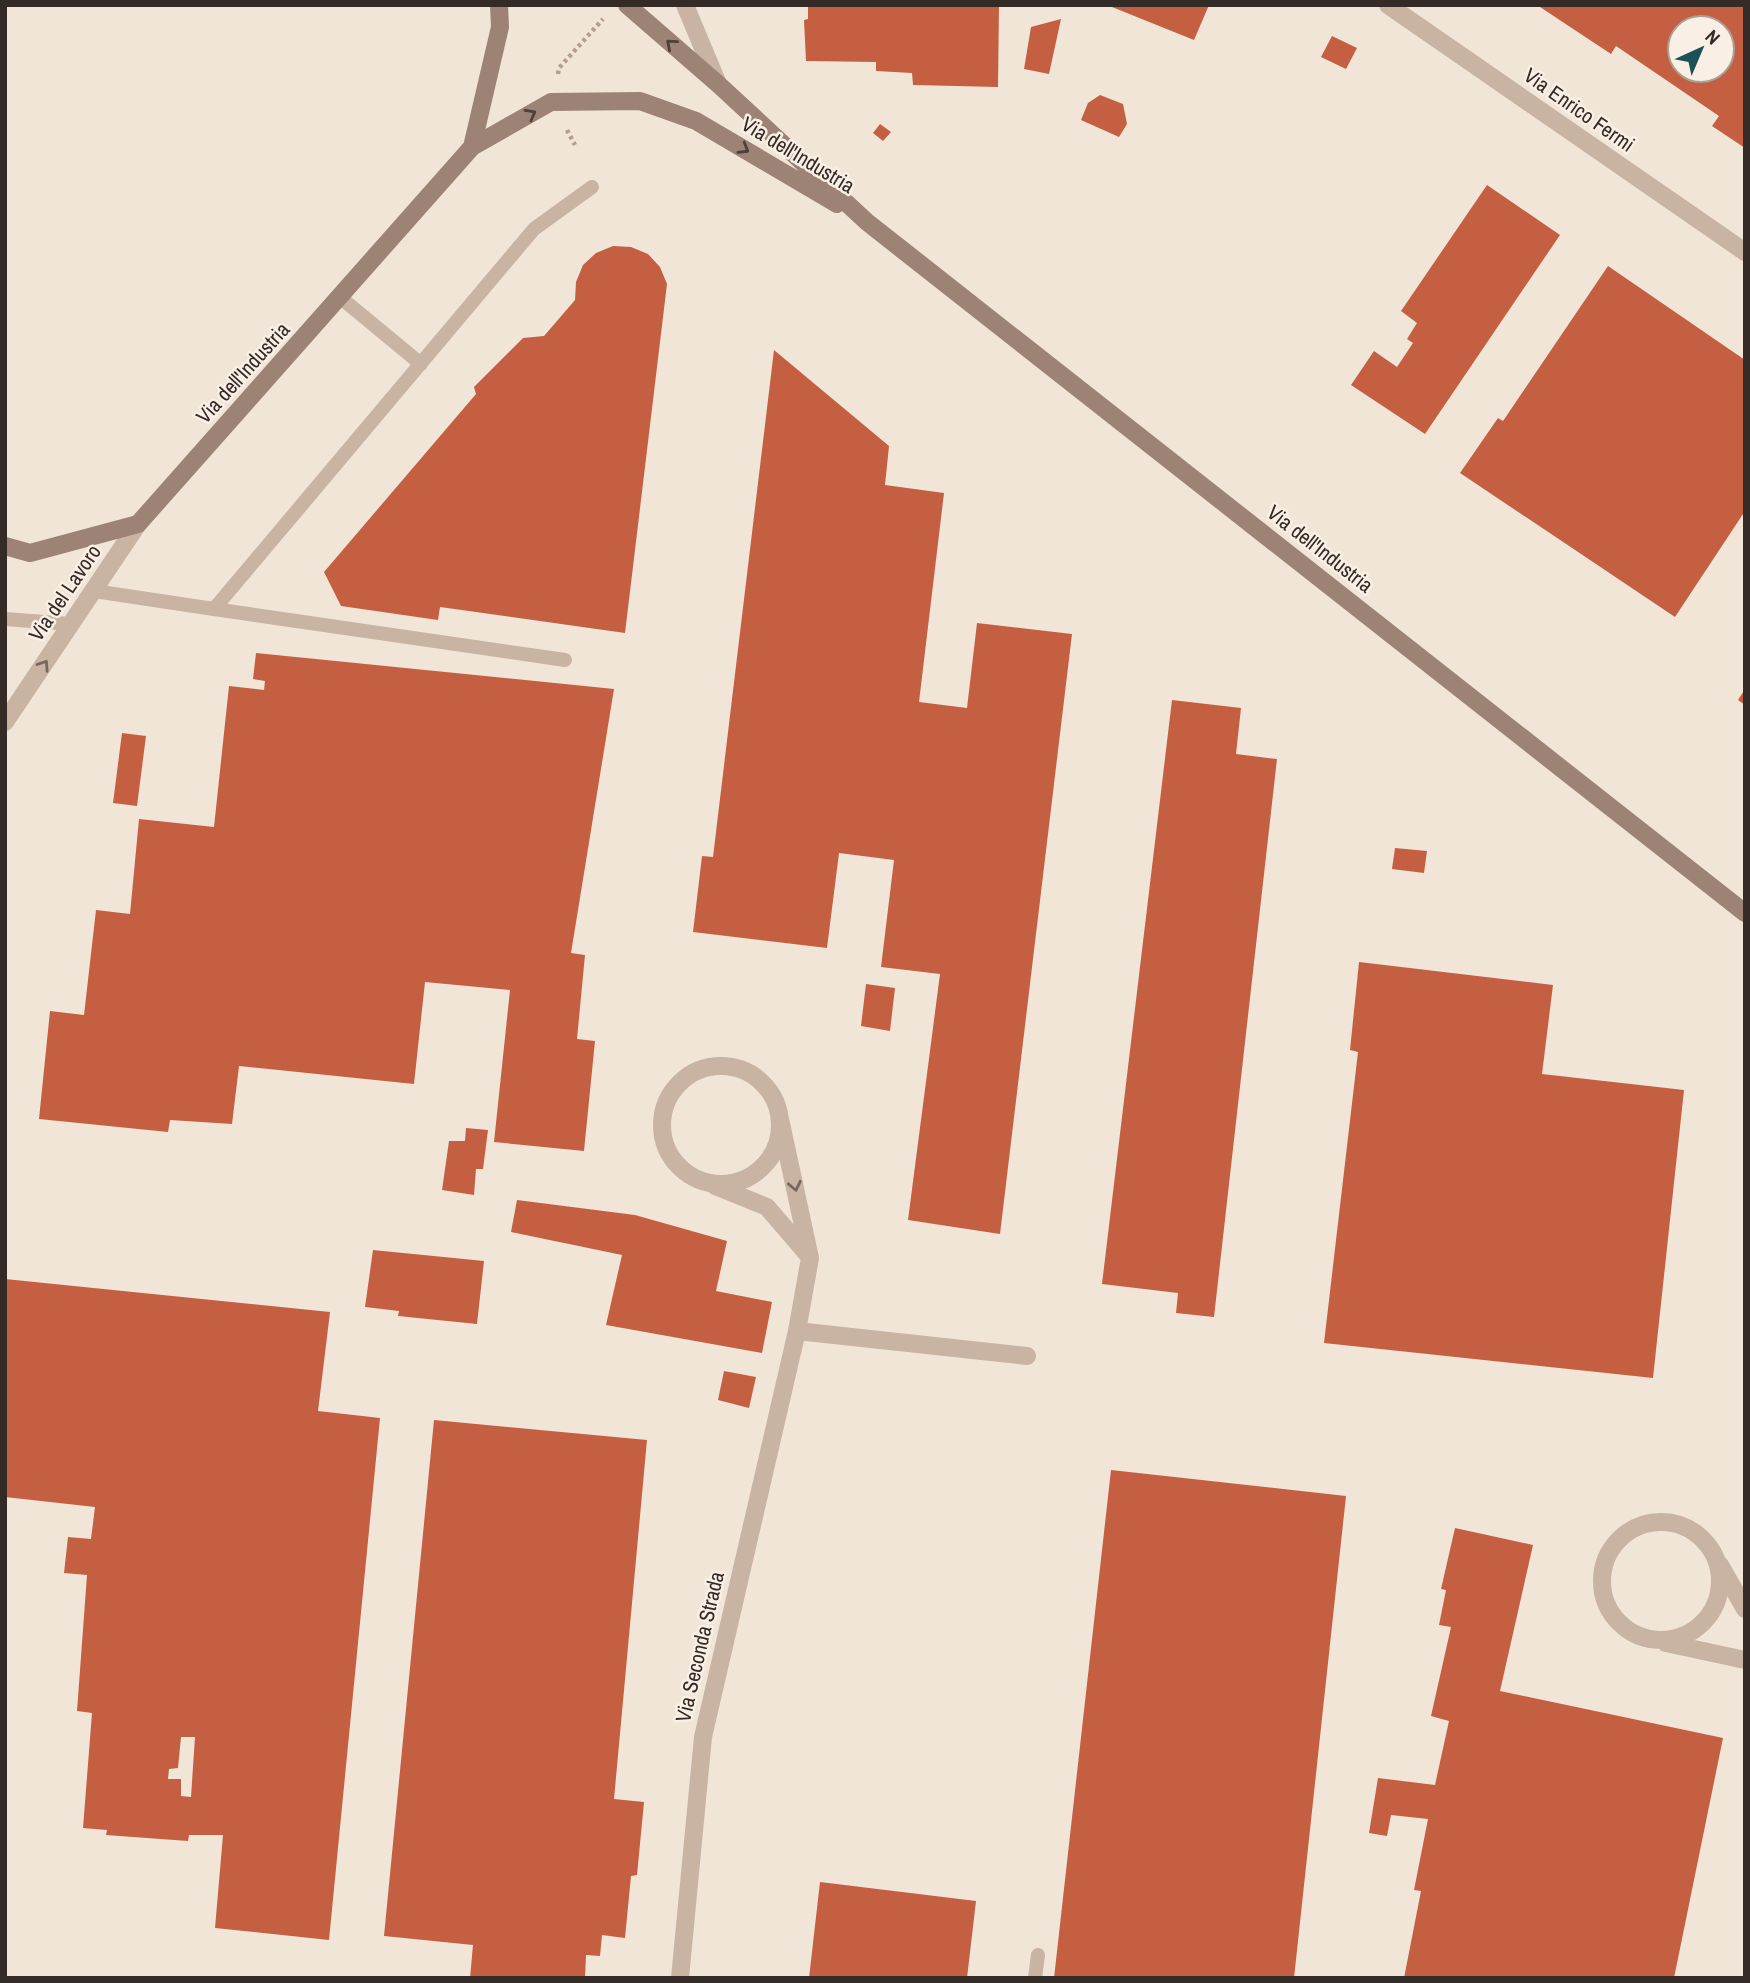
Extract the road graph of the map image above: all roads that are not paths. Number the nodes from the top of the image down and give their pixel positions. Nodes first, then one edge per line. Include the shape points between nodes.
1 (499, 5) edge
2 (627, 5) edge
3 (685, 5) edge
4 (1388, 5) edge
5 (718, 84) junction
6 (472, 147) junction
7 (592, 187) dead end
8 (867, 222) junction
9 (1745, 252) edge
10 (341, 298) junction
11 (421, 364) junction
12 (138, 524) junction
13 (5, 546) edge
14 (94, 591) junction
15 (214, 609) junction
16 (5, 619) edge
17 (71, 624) junction
18 (565, 660) dead end
19 (5, 722) edge
20 (1745, 913) edge
21 (780, 1119) junction
22 (702, 1181) junction
23 (810, 1258) junction
24 (797, 1331) junction
25 (1027, 1356) dead end
26 (1715, 1555) junction
27 (1745, 1609) edge
28 (1642, 1637) junction
29 (1745, 1660) edge
30 (1038, 1955) dead end
31 (680, 1978) edge
32 (1035, 1978) edge

1 - 6 main road, Via dell'Industria via 500,27
5 -> 2 main road, Via dell'Industria
3 - 5 street
4 - 9 street, Via Enrico Fermi
5 - 8 main road, Via dell'Industria
6 -> 8 main road, Via dell'Industria via 551,102 640,101 696,121
6 - 10 main road, Via dell'Industria
7 - 11 lane via 534,229
8 - 20 main road, Via dell'Industria
10 - 11 lane
10 - 12 main road, Via dell'Industria
11 - 15 lane
12 - 13 main road via 30,554
12 - 14 street, Via del Lavoro
14 - 15 lane
14 - 17 street, Via del Lavoro
15 - 18 lane
16 - 17 lane
19 -> 17 street, Via del Lavoro
21 - 22 street via 774,1149 756,1173 720,1184
21 - 22 street, Via Seconda Strada via 775,1100 747,1071 706,1066 688,1074 669,1096 661,1123 672,1159
21 -> 23 street, Via Seconda Strada
22 - 23 street, Via Seconda Strada via 767,1207
23 - 24 street, Via Seconda Strada
24 - 25 street
24 - 31 street, Via Seconda Strada via 703,1737
26 - 27 street
26 - 28 street via 1719,1595 1710,1614 1680,1637
26 - 28 street via 1695,1533 1667,1521 1647,1522 1614,1543 1601,1578 1604,1597 1625,1628
28 - 29 street
30 - 32 lane

